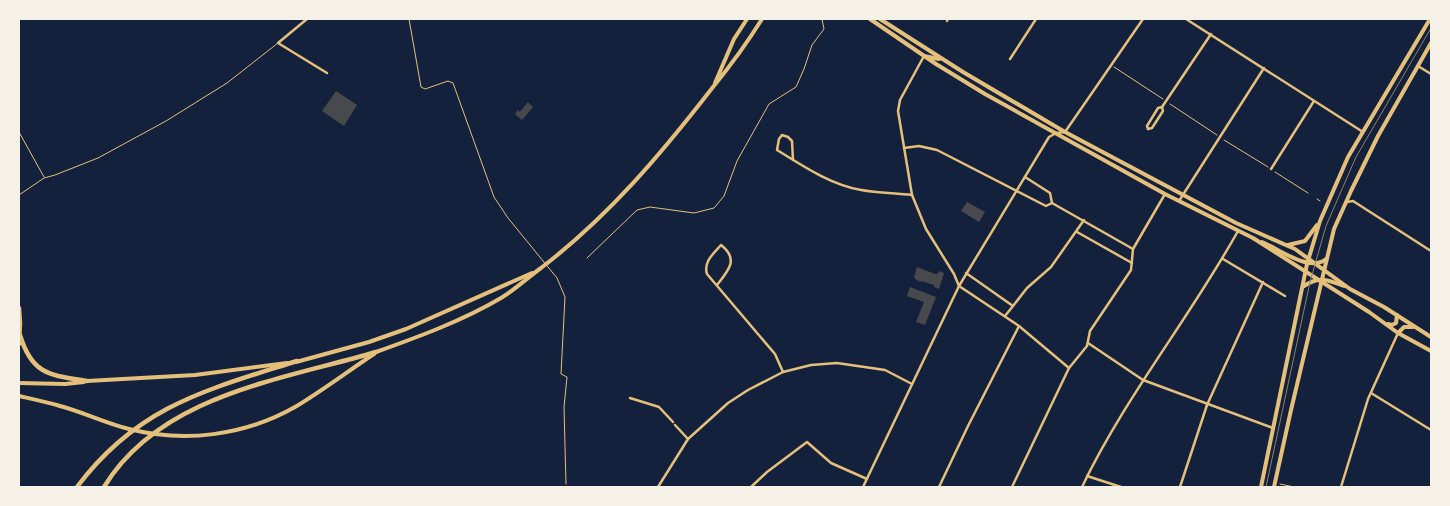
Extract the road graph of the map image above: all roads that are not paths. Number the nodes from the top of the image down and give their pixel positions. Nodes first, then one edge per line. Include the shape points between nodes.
1 (306, 19) edge
2 (409, 19) edge
3 (747, 19) edge
4 (762, 19) edge
5 (870, 19) edge
6 (880, 19) edge
7 (1036, 19) edge
8 (1143, 19) edge
9 (1186, 19) edge
10 (1428, 19) edge
11 (1211, 34) junction
12 (278, 43) junction
13 (1431, 43) edge
14 (924, 56) junction
15 (1010, 59) dead end
16 (944, 60) junction
17 (1418, 66) junction
18 (1264, 68) junction
19 (327, 73) dead end
20 (1431, 74) edge
21 (713, 87) junction
22 (1314, 101) junction
23 (1162, 107) junction
24 (1051, 124) junction
25 (1051, 131) junction
26 (19, 132) edge
27 (1066, 132) junction
28 (1364, 132) junction
29 (1056, 133) junction
30 (1049, 137) junction
31 (903, 148) junction
32 (793, 160) junction
33 (1271, 168) dead end
34 (1025, 177) junction
35 (44, 178) junction
36 (1017, 190) junction
37 (19, 194) edge
38 (1165, 194) junction
39 (912, 195) junction
40 (1183, 195) junction
41 (1179, 201) junction
42 (1346, 202) junction
43 (1052, 203) junction
44 (1084, 220) junction
45 (1320, 220) junction
46 (1238, 231) junction
47 (1077, 232) junction
48 (1253, 238) junction
49 (1288, 245) junction
50 (1133, 249) junction
51 (1431, 251) edge
52 (1309, 258) junction
53 (1223, 259) junction
54 (1326, 259) junction
55 (1132, 263) junction
56 (1308, 264) junction
57 (1317, 264) junction
58 (1324, 269) junction
59 (537, 271) junction
60 (1306, 272) junction
61 (966, 273) junction
62 (1320, 280) junction
63 (1263, 282) junction
64 (717, 285) junction
65 (959, 286) junction
66 (1303, 287) junction
67 (1350, 289) junction
68 (1285, 296) dead end
69 (1013, 306) junction
70 (19, 308) edge
71 (1397, 315) junction
72 (1006, 316) junction
73 (1386, 323) junction
74 (1019, 326) junction
75 (1417, 328) junction
76 (1398, 333) junction
77 (20, 335) edge
78 (1431, 337) edge
79 (1088, 343) junction
80 (19, 344) edge
81 (1431, 351) edge
82 (376, 352) junction
83 (297, 361) junction
84 (1069, 368) junction
85 (783, 372) junction
86 (1142, 380) junction
87 (87, 381) junction
88 (19, 383) edge
89 (912, 384) junction
90 (1371, 393) junction
91 (19, 396) edge
92 (630, 398) dead end
93 (1207, 405) junction
94 (1275, 429) junction
95 (1431, 430) edge
96 (688, 439) junction
97 (1087, 476) junction
98 (867, 479) junction
99 (566, 484) dead end
100 (77, 487) edge
101 (104, 487) edge
102 (658, 487) edge
103 (751, 487) edge
104 (864, 487) edge
105 (939, 487) edge
106 (1012, 487) edge
107 (1082, 487) edge
108 (1120, 487) edge
109 (1180, 487) edge
110 (1261, 487) edge
111 (1274, 487) edge
112 (1341, 487) edge

1 - 12 street
2 - 99 lane via 420,87 426,89 448,81 453,83 494,197 557,278 565,297 561,374 567,376 564,407
3 - 21 main road via 734,39
4 - 21 main road
5 - 14 main road
6 - 16 main road
7 - 15 street
8 - 27 street
9 - 11 street
10 - 28 main road
11 - 18 street
11 - 23 street
12 - 19 street
12 - 35 lane via 227,83 166,121 90,161
13 - 17 main road
14 - 16 main road
14 - 25 main road
14 - 31 street via 899,102
16 - 24 main road
17 - 20 street
17 - 42 main road via 1378,136
18 - 22 street
18 - 40 street
21 - 59 main road via 633,184 583,233
22 - 28 street
22 - 33 street
23 - 23 street via 1163,111 1148,129 1158,108
24 - 25 street
24 - 27 main road
25 - 29 main road
25 - 30 street
26 - 35 lane
27 - 29 street
27 - 40 main road
28 - 45 main road via 1348,157
29 - 30 street
29 - 38 main road
30 - 34 street
31 - 36 street via 919,146 937,150
31 - 39 street
32 - 32 street via 792,141 782,135 776,149
32 - 39 street via 820,176 860,190
34 - 36 street
34 - 43 street via 1050,193
35 - 37 lane
36 - 43 street via 1046,206
36 - 61 street
38 - 41 main road
38 - 50 street
39 - 65 street via 926,229
40 - 41 street
40 - 49 main road
41 - 46 main road
42 - 51 street via 1353,201
42 - 54 main road
43 - 44 street
44 - 47 street
44 - 50 street
45 - 49 main road via 1305,241
45 - 52 main road
46 - 48 main road
46 - 53 street
47 - 55 street
47 - 69 street via 1052,267 1027,288
48 - 56 main road
48 - 60 main road
49 - 52 main road
50 - 55 street
52 - 56 main road
52 - 57 main road
53 - 63 street
53 - 86 street
54 - 57 main road
54 - 58 main road
55 - 79 street via 1131,270 1090,331
56 - 57 main road
56 - 60 main road
57 - 58 main road
58 - 62 main road
58 - 67 main road
59 - 82 main road via 517,288 489,304 446,325
59 - 83 main road via 406,329
60 - 62 main road
60 - 66 main road
61 - 65 street
61 - 69 street
62 - 66 main road
62 - 67 main road
62 - 73 main road
62 - 111 main road
63 - 68 street
63 - 93 street
64 - 64 street via 731,260 730,252 721,245 709,259 706,270
64 - 85 street via 774,354
65 - 72 street
65 - 89 street
66 - 94 main road
67 - 71 main road
69 - 72 street
70 - 77 highway
71 - 73 main road via 1398,322
71 - 75 main road
72 - 74 street
73 - 76 main road
74 - 84 street
74 - 105 street
75 - 76 main road via 1404,327
75 - 78 main road
76 - 81 main road
76 - 90 street
77 - 80 highway
77 - 87 highway via 28,357 38,368 54,376
79 - 84 street
79 - 86 street
82 - 91 main road via 294,407 237,430 202,436 160,435
82 - 101 highway via 248,388 191,411 147,439
83 - 87 main road via 194,375
83 - 100 highway via 209,390 162,411 133,429 109,450
84 - 106 street
85 - 89 street via 837,363 885,370
85 - 96 street via 728,403
86 - 93 street
86 - 97 street
87 - 88 main road
89 - 98 street
90 - 95 street
90 - 112 street
92 - 96 street via 659,407
93 - 94 street
93 - 109 street
94 - 110 main road
96 - 102 street
97 - 107 street
97 - 108 street
98 - 103 street via 831,463 807,442
98 - 104 street

